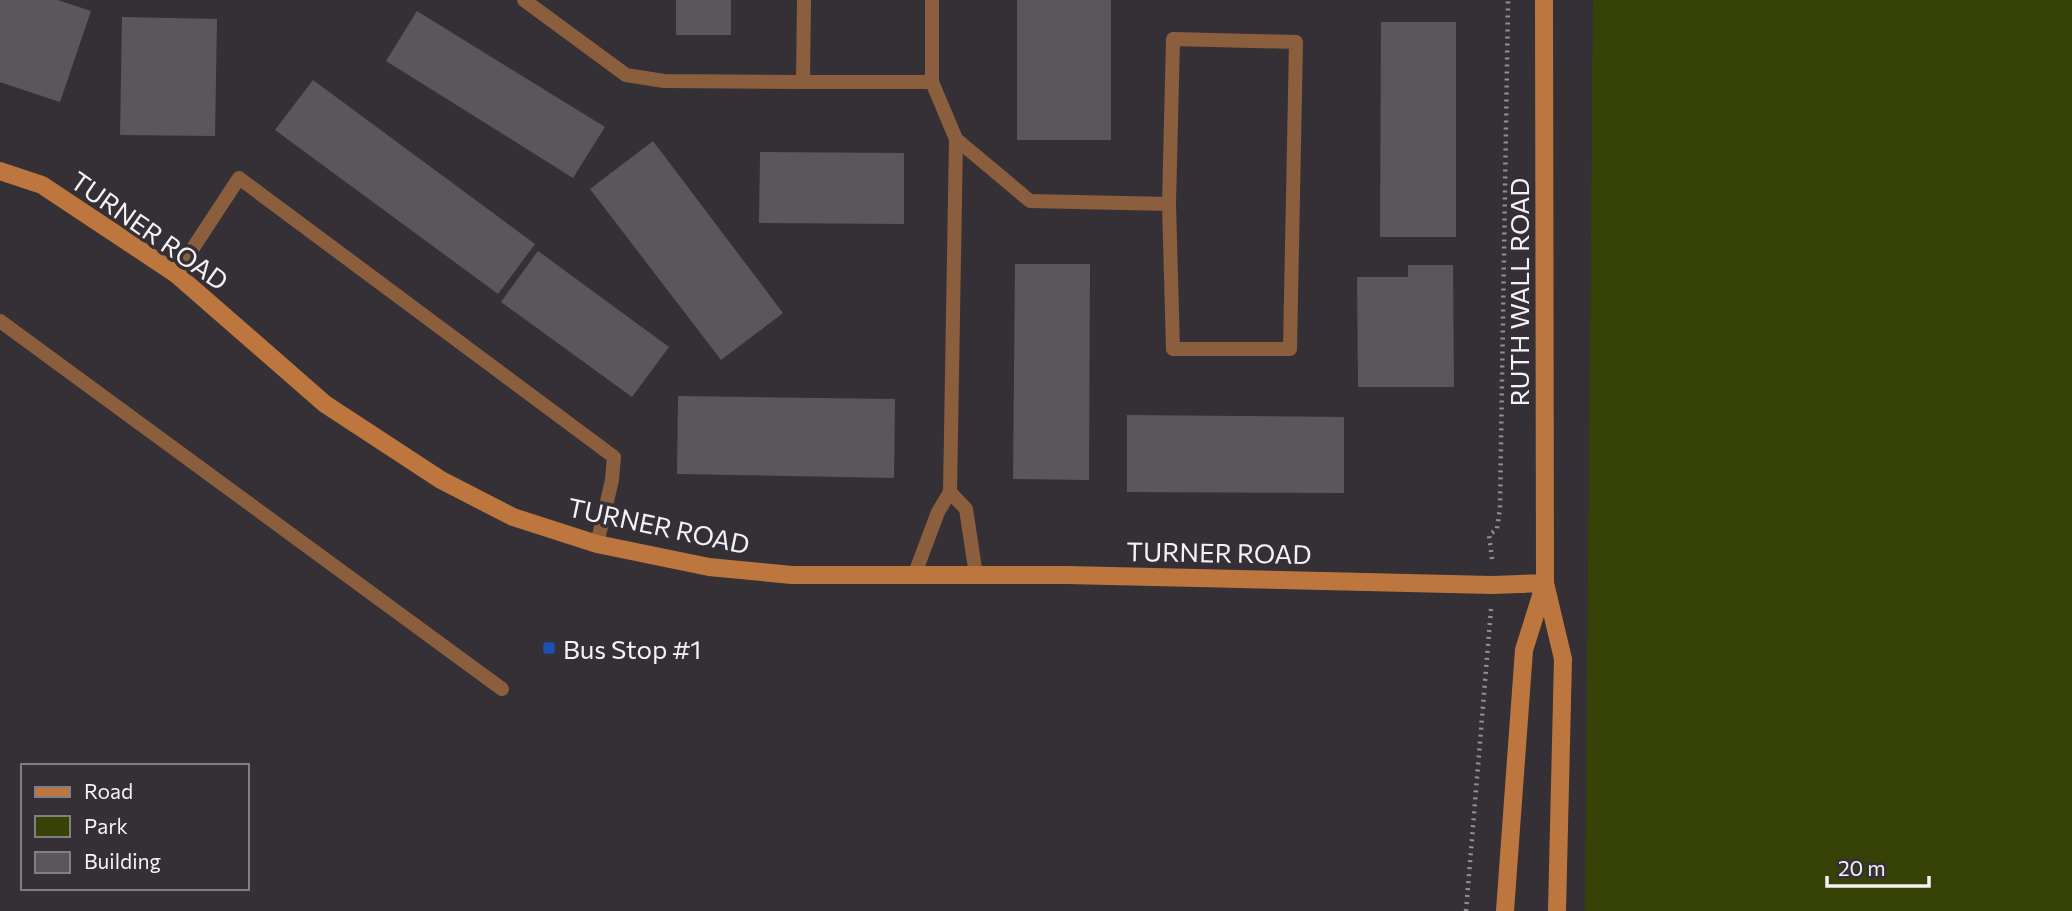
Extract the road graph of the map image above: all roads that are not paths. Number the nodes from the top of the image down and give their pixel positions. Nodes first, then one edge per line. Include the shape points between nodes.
1 (524, 0) edge
2 (804, 0) edge
3 (932, 0) edge
4 (1544, 0) edge
5 (803, 82) junction
6 (932, 82) junction
7 (956, 139) junction
8 (0, 171) edge
9 (1169, 204) junction
10 (176, 274) junction
11 (0, 321) edge
12 (950, 492) junction
13 (597, 544) junction
14 (975, 575) junction
15 (914, 576) junction
16 (1545, 583) junction
17 (502, 689) dead end
18 (1506, 911) edge
19 (1557, 911) edge

1 - 5 lane via 626,75 664,81
2 - 5 lane
3 - 6 lane
4 - 16 street, RUTH WALL ROAD
5 - 6 lane
6 - 7 lane
7 - 9 lane via 1030,201
7 - 12 lane
8 - 10 street, TURNER ROAD via 42,185
9 - 9 lane via 1173,349 1290,349 1296,42 1173,39
10 - 13 street, TURNER ROAD via 325,404 441,480 513,517
10 - 13 lane via 239,178 614,457
11 - 17 lane
12 - 14 lane via 966,509
12 - 15 lane
13 - 15 street, TURNER ROAD via 709,567 792,575
14 - 15 street, TURNER ROAD
14 - 16 street, TURNER ROAD
16 - 18 street, RUTH WALL ROAD via 1524,650
16 - 19 street, RUTH WALL ROAD via 1563,659

